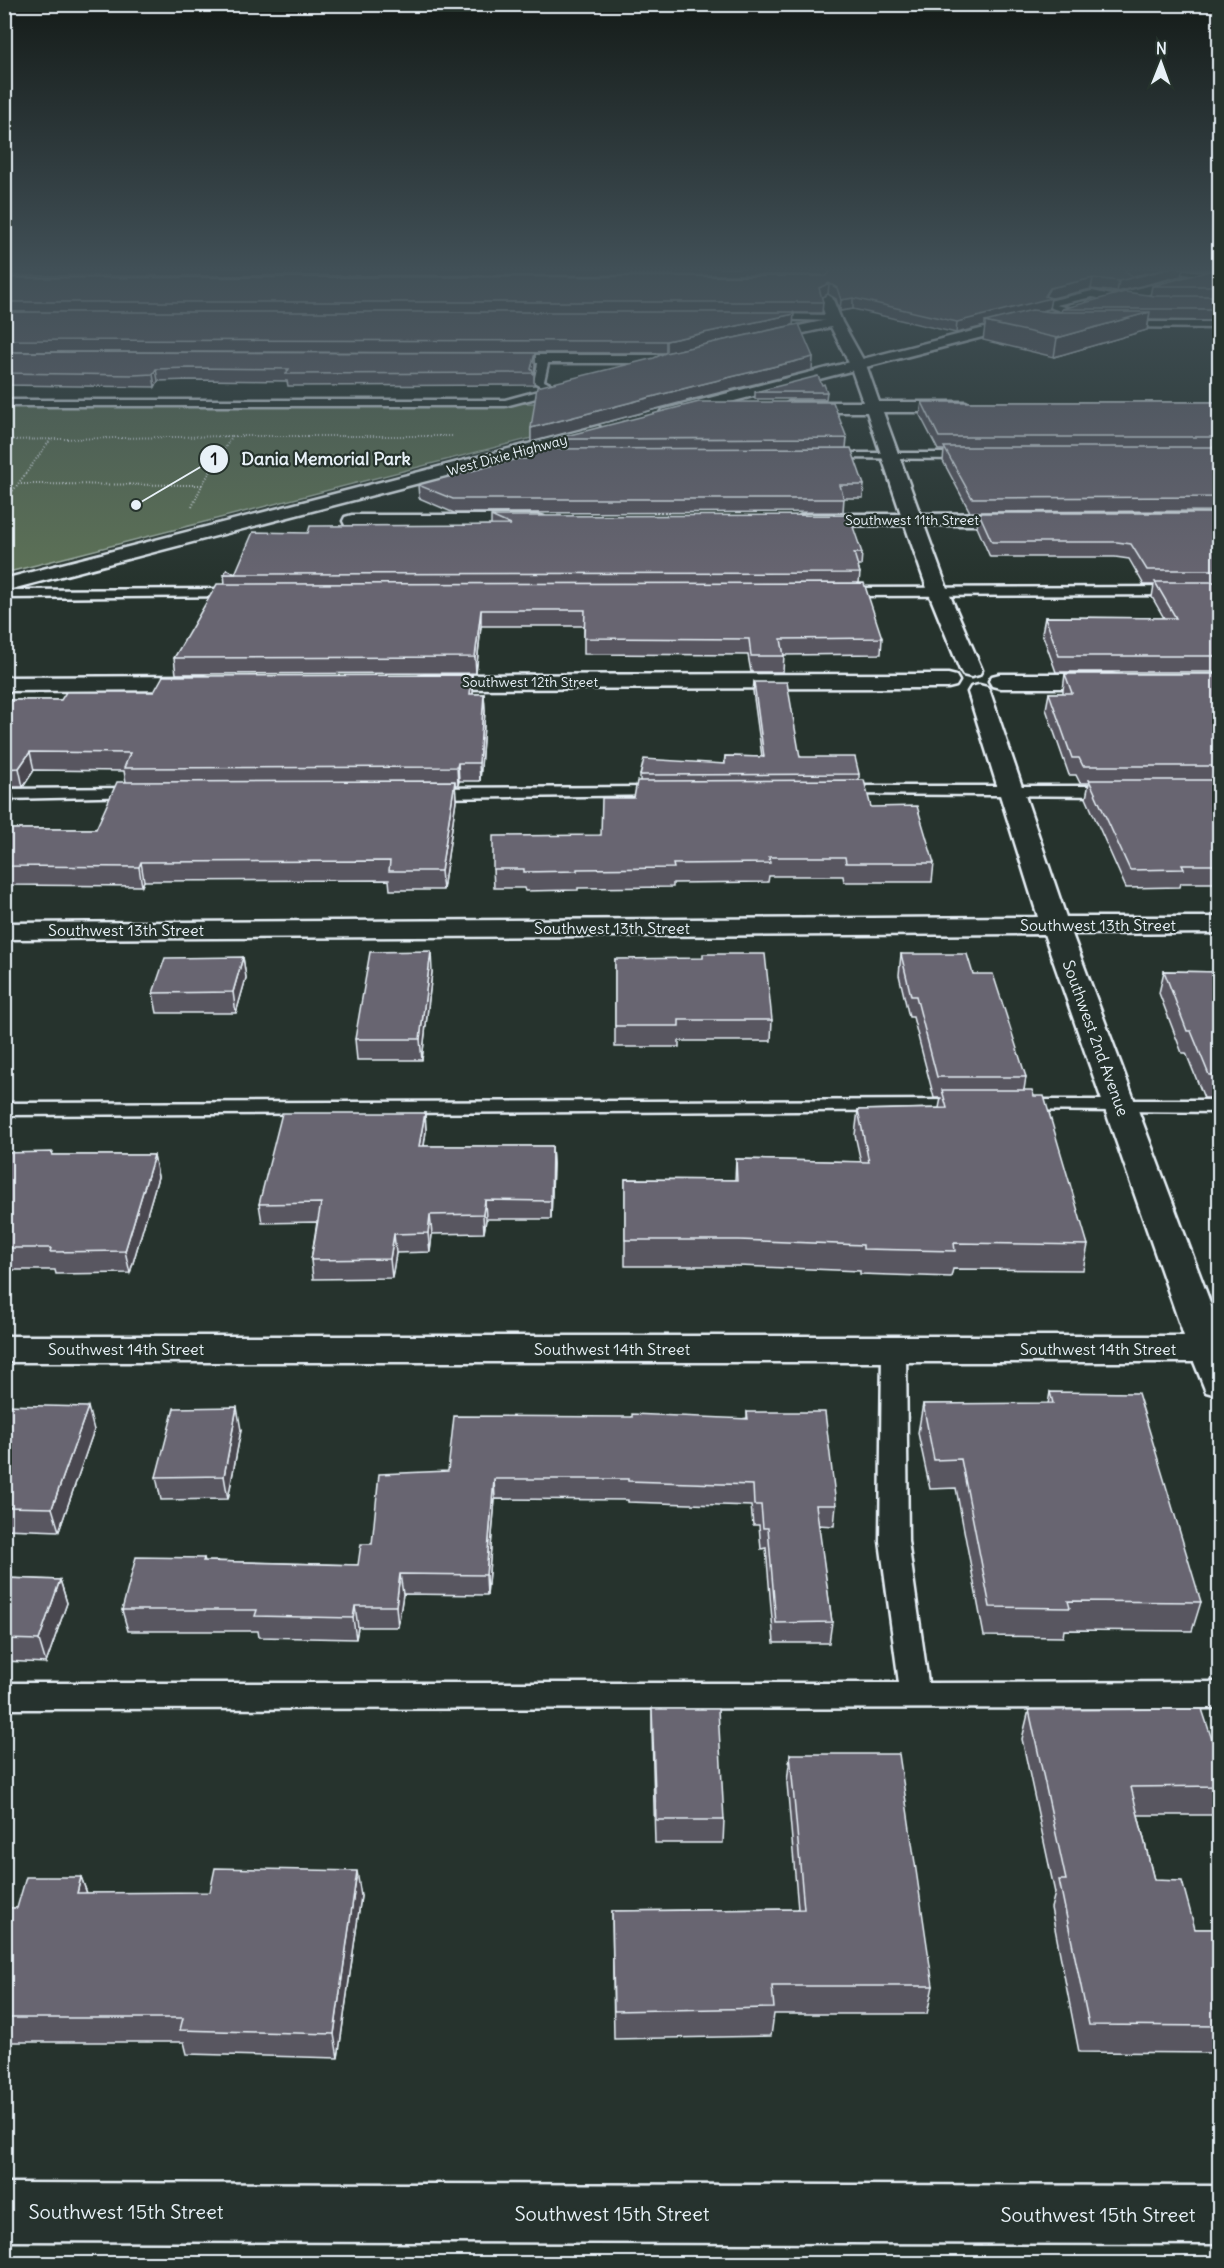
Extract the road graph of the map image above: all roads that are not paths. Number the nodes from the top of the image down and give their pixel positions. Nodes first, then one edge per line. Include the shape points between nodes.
1 (540, 374) edge
2 (823, 374) edge
3 (861, 374) edge
4 (576, 385) edge
5 (555, 390) junction
6 (4, 404) edge
7 (694, 406) junction
8 (753, 406) edge
9 (777, 406) edge
10 (873, 407) junction
11 (980, 407) edge
12 (649, 418) edge
13 (615, 427) edge
14 (502, 456) junction
15 (819, 456) edge
16 (890, 456) junction
17 (984, 456) edge
18 (570, 457) edge
19 (1043, 519) edge
20 (794, 520) edge
21 (913, 520) junction
22 (352, 521) dead end
23 (555, 521) edge
24 (4, 585) edge
25 (938, 591) junction
26 (1220, 591) edge
27 (831, 592) edge
28 (256, 593) edge
29 (4, 594) edge
30 (984, 681) junction
31 (1127, 681) edge
32 (410, 682) edge
33 (219, 683) edge
34 (4, 684) edge
35 (829, 791) edge
36 (1008, 791) junction
37 (1126, 791) edge
38 (686, 792) edge
39 (160, 793) edge
40 (411, 793) edge
41 (4, 794) edge
42 (1054, 925) junction
43 (1220, 925) edge
44 (4, 931) edge
45 (1120, 1106) junction
46 (1220, 1106) edge
47 (4, 1109) edge
48 (4, 1349) edge
49 (894, 1349) junction
50 (1216, 1360) edge
51 (915, 1695) junction
52 (1220, 1695) edge
53 (4, 1696) edge
54 (4, 2212) edge
55 (1220, 2215) edge

1 - 5 lane via 539,382
2 - 7 street
3 - 10 street, Southwest 2nd Avenue
4 - 5 lane
5 - 6 lane via 505,403
7 - 8 street
7 - 12 street
9 - 10 street
10 - 11 street
10 - 16 street, Southwest 2nd Avenue
13 - 14 street, West Dixie Highway
14 - 18 lane
14 - 24 street, West Dixie Highway
15 - 16 lane
16 - 17 lane
16 - 21 street, Southwest 2nd Avenue
19 - 21 street, Southwest 11th Street
20 - 21 street, Southwest 11th Street
21 - 25 street, Southwest 2nd Avenue
22 - 23 street
25 - 26 lane
25 - 27 lane
25 - 30 street, Southwest 2nd Avenue
28 - 29 lane
30 - 31 street
30 - 32 street, Southwest 12th Street via 950,675 948,681
30 - 36 street, Southwest 2nd Avenue
33 - 34 street
35 - 36 lane
36 - 37 lane
36 - 42 street, Southwest 2nd Avenue
38 - 40 lane
39 - 41 lane
42 - 43 street, Southwest 13th Street
42 - 44 street, Southwest 13th Street
42 - 45 street, Southwest 2nd Avenue
45 - 46 lane
45 - 47 lane
45 - 50 street, Southwest 2nd Avenue
48 - 49 street, Southwest 14th Street
49 - 50 street, Southwest 14th Street
49 - 51 lane via 894,1541
51 - 52 lane
51 - 53 lane
54 - 55 street, Southwest 15th Street

